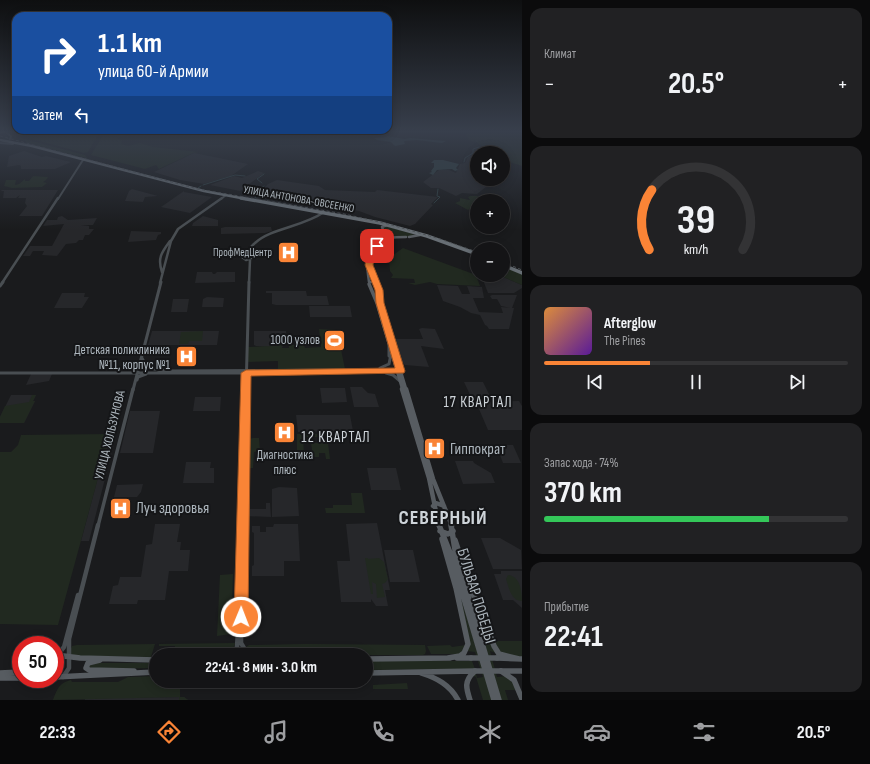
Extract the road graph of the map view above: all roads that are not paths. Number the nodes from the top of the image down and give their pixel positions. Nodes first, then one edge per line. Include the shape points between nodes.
1 (80, 165) edge
2 (101, 165) edge
3 (101, 165) edge
4 (225, 196) junction
5 (323, 214) junction
6 (384, 225) junction
7 (417, 234) junction
8 (271, 235) junction
9 (382, 241) junction
10 (169, 244) junction
11 (162, 253) junction
12 (168, 253) junction
13 (470, 253) edge
14 (245, 255) junction
15 (250, 255) junction
16 (245, 260) junction
17 (250, 260) junction
18 (159, 264) junction
19 (165, 264) junction
20 (510, 268) edge
21 (522, 272) edge
22 (377, 282) junction
23 (369, 283) junction
24 (0, 286) edge
25 (372, 293) junction
26 (380, 294) junction
27 (247, 305) junction
28 (153, 309) junction
29 (389, 345) junction
30 (391, 352) junction
31 (142, 353) junction
32 (389, 356) dead end
33 (398, 370) junction
34 (137, 371) junction
35 (169, 371) junction
36 (374, 371) junction
37 (185, 372) junction
38 (245, 372) junction
39 (0, 373) edge
40 (153, 373) junction
41 (400, 381) junction
42 (134, 384) junction
43 (123, 426) junction
44 (433, 506) junction
45 (445, 507) junction
46 (441, 532) junction
47 (453, 533) junction
48 (64, 647) edge
49 (236, 648) edge
50 (244, 648) edge
51 (64, 657) edge
52 (69, 657) junction
53 (448, 658) junction
54 (520, 658) edge
55 (107, 659) junction
56 (149, 660) edge
57 (373, 660) edge
58 (475, 671) junction
59 (501, 671) junction
60 (522, 671) edge
61 (12, 672) edge
62 (137, 672) junction
63 (149, 672) edge
64 (416, 672) junction
65 (0, 673) edge
66 (373, 673) edge
67 (64, 675) edge
68 (64, 676) edge
69 (0, 678) edge
70 (12, 678) edge
71 (522, 699) edge
72 (458, 700) edge
73 (470, 700) edge
74 (494, 700) edge
75 (499, 700) edge

1 - 24 main road
2 - 4 highway, УЛИЦА АНТОНОВА-ОВСЕЕНКО
3 - 4 highway, УЛИЦА АНТОНОВА-ОВСЕЕНКО
4 - 5 highway, УЛИЦА АНТОНОВА-ОВСЕЕНКО
4 - 10 main road, УЛИЦА ХОЛЬЗУНОВА via 175,231
5 - 6 highway, УЛИЦА АНТОНОВА-ОВСЕЕНКО
5 - 6 highway, УЛИЦА АНТОНОВА-ОВСЕЕНКО
5 - 8 main road
6 - 7 highway, УЛИЦА АНТОНОВА-ОВСЕЕНКО
6 - 9 main road via 385,236
7 - 9 main road
7 - 13 highway, УЛИЦА АНТОНОВА-ОВСЕЕНКО
8 - 14 main road via 252,244
8 - 15 main road via 254,244 249,251
9 - 22 main road, БУЛЬВАР ПОБЕДЫ via 371,254 369,262
9 - 23 main road, БУЛЬВАР ПОБЕДЫ via 371,249 366,258
10 - 11 main road, УЛИЦА ХОЛЬЗУНОВА
10 - 12 main road, УЛИЦА ХОЛЬЗУНОВА
11 - 12 main road
11 - 18 main road, УЛИЦА ХОЛЬЗУНОВА
12 - 19 main road, УЛИЦА ХОЛЬЗУНОВА
14 - 15 main road
14 - 16 main road via 242,257
15 - 17 main road via 254,257
16 - 17 main road
16 - 27 main road via 248,263
17 - 27 main road
18 - 19 main road
18 - 28 main road, УЛИЦА ХОЛЬЗУНОВА via 162,272
19 - 28 main road, УЛИЦА ХОЛЬЗУНОВА
20 - 21 highway
22 - 23 main road via 372,280
22 - 26 main road, БУЛЬВАР ПОБЕДЫ
23 - 25 main road, БУЛЬВАР ПОБЕДЫ
25 - 26 main road
25 - 29 main road, БУЛЬВАР ПОБЕДЫ
26 - 33 main road, БУЛЬВАР ПОБЕДЫ via 380,303
27 - 38 main road
28 - 31 main road, УЛИЦА ХОЛЬЗУНОВА
28 - 34 main road, УЛИЦА ХОЛЬЗУНОВА
29 - 30 main road, БУЛЬВАР ПОБЕДЫ
29 - 32 main road
30 - 33 main road, БУЛЬВАР ПОБЕДЫ
30 - 36 main road via 389,364
31 - 34 main road, УЛИЦА ХОЛЬЗУНОВА
31 - 35 main road via 142,361 146,366 153,370
33 - 36 main road
33 - 41 main road, БУЛЬВАР ПОБЕДЫ
33 - 45 main road, БУЛЬВАР ПОБЕДЫ via 433,479
34 - 35 main road
34 - 39 main road
34 - 40 main road
34 - 42 main road, УЛИЦА ХОЛЬЗУНОВА
34 - 43 main road, УЛИЦА ХОЛЬЗУНОВА
35 - 37 main road
36 - 38 main road
36 - 41 main road via 389,373
37 - 38 main road
37 - 40 main road
38 - 49 main road
38 - 50 main road via 241,638
40 - 42 main road via 142,376
41 - 44 main road, БУЛЬВАР ПОБЕДЫ via 428,478
42 - 43 main road, УЛИЦА ХОЛЬЗУНОВА
43 - 48 main road, УЛИЦА ХОЛЬЗУНОВА
43 - 52 main road, УЛИЦА ХОЛЬЗУНОВА via 67,647
44 - 45 main road via 440,503
44 - 46 main road, БУЛЬВАР ПОБЕДЫ
45 - 47 main road, БУЛЬВАР ПОБЕДЫ
46 - 47 main road
46 - 53 main road via 468,644 460,656
46 - 74 main road, БУЛЬВАР ПОБЕДЫ via 451,555
47 - 54 main road via 473,594 494,646 499,654
47 - 75 main road, БУЛЬВАР ПОБЕДЫ via 456,556
51 - 52 main road
52 - 55 main road
52 - 67 main road, УЛИЦА ХОЛЬЗУНОВА via 69,669
53 - 54 main road, bridge
53 - 57 main road
55 - 56 main road
55 - 62 main road via 88,663 86,668
58 - 59 main road, bridge
58 - 64 main road
58 - 73 main road via 466,680
59 - 60 main road
59 - 71 main road via 514,680
61 - 65 main road
62 - 63 main road
62 - 68 main road
64 - 66 main road
64 - 72 main road via 432,676 446,684
69 - 70 main road

